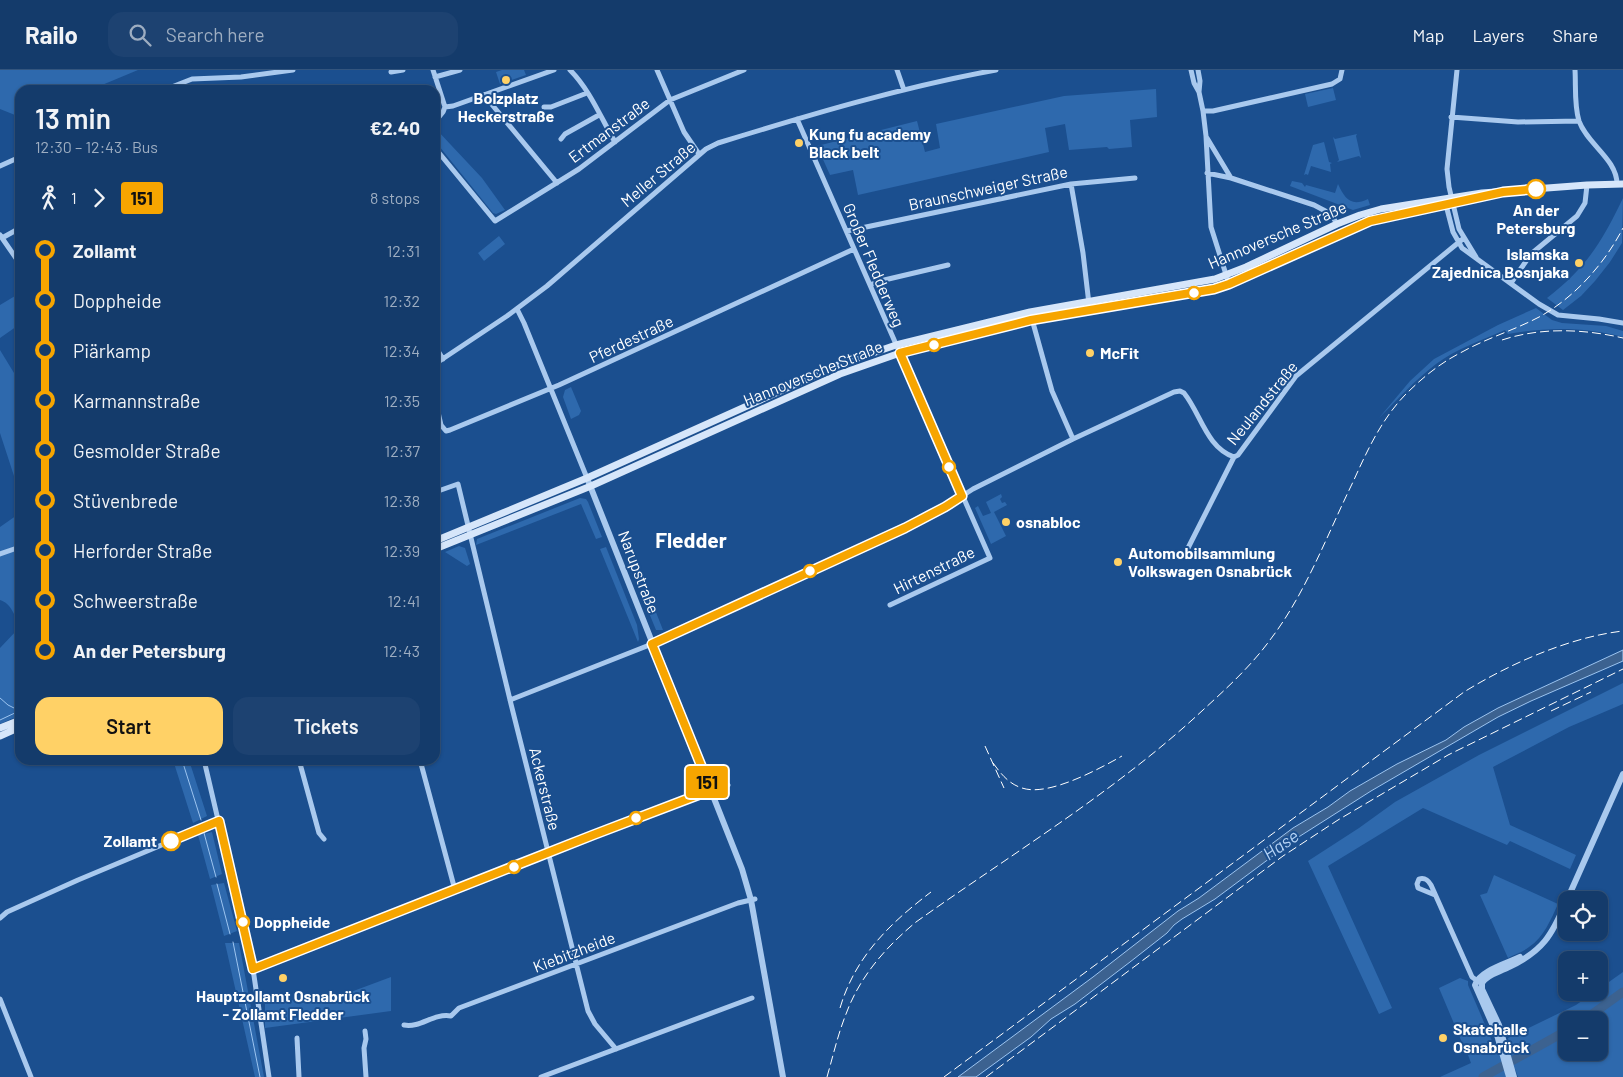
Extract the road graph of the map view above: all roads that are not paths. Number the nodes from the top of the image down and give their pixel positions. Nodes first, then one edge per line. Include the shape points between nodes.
1 (293, 70) edge
2 (403, 70) edge
3 (433, 70) edge
4 (460, 70) edge
5 (554, 70) edge
6 (570, 70) edge
7 (657, 70) edge
8 (744, 70) edge
9 (897, 70) edge
10 (996, 70) edge
11 (1191, 70) edge
12 (1198, 70) edge
13 (1342, 70) edge
14 (1457, 70) edge
15 (1575, 70) edge
16 (391, 72) dead end
17 (728, 73) edge
18 (435, 77) junction
19 (177, 85) edge
20 (438, 85) edge
21 (904, 90) junction
22 (440, 92) edge
23 (587, 92) junction
24 (1199, 92) junction
25 (484, 95) junction
26 (670, 100) junction
27 (445, 107) junction
28 (544, 108) dead end
29 (1203, 111) junction
30 (599, 114) junction
31 (440, 116) edge
32 (1451, 117) junction
33 (797, 118) junction
34 (1580, 121) junction
35 (1206, 136) junction
36 (561, 139) dead end
37 (615, 142) junction
38 (440, 154) edge
39 (699, 154) junction
40 (15, 158) edge
41 (0, 166) edge
42 (1207, 173) junction
43 (1136, 178) dead end
44 (1231, 178) junction
45 (557, 183) junction
46 (1071, 184) junction
47 (1620, 184) edge
48 (1587, 185) junction
49 (1450, 202) junction
50 (1337, 224) junction
51 (15, 230) edge
52 (847, 231) junction
53 (1, 236) edge
54 (1464, 238) junction
55 (1458, 243) junction
56 (854, 249) junction
57 (15, 257) edge
58 (1482, 264) junction
59 (948, 265) dead end
60 (1225, 276) junction
61 (1511, 283) junction
62 (1229, 284) junction
63 (870, 285) junction
64 (1090, 300) junction
65 (517, 309) junction
66 (1088, 311) junction
67 (1030, 312) junction
68 (1031, 320) junction
69 (1623, 323) edge
70 (896, 345) junction
71 (900, 353) junction
72 (440, 355) edge
73 (443, 360) junction
74 (440, 362) edge
75 (550, 388) junction
76 (440, 421) edge
77 (1073, 439) junction
78 (1234, 456) junction
79 (587, 478) junction
80 (591, 486) junction
81 (441, 490) dead end
82 (962, 496) junction
83 (467, 527) junction
84 (469, 535) junction
85 (440, 539) edge
86 (440, 547) edge
87 (15, 549) edge
88 (0, 554) edge
89 (1185, 554) dead end
90 (990, 558) joint
91 (890, 605) dead end
92 (652, 644) junction
93 (510, 700) junction
94 (15, 722) edge
95 (0, 728) edge
96 (15, 729) edge
97 (0, 736) edge
98 (205, 765) edge
99 (300, 765) edge
100 (421, 765) edge
101 (1623, 774) edge
102 (728, 785) dead end
103 (711, 790) junction
104 (219, 821) junction
105 (324, 839) dead end
106 (548, 853) junction
107 (454, 890) junction
108 (1571, 891) edge
109 (1435, 895) dead end
110 (753, 900) junction
111 (0, 918) edge
112 (1558, 920) edge
113 (1531, 954) junction
114 (576, 964) junction
115 (253, 969) junction
116 (1479, 982) junction
117 (752, 998) dead end
118 (0, 999) edge
119 (404, 1025) dead end
120 (365, 1031) dead end
121 (297, 1038) dead end
122 (616, 1049) junction
123 (1511, 1074) edge
124 (32, 1077) edge
125 (269, 1077) edge
126 (299, 1077) edge
127 (366, 1077) edge
128 (540, 1077) edge
129 (783, 1077) edge

1 - 19 street via 192,79
2 - 16 street
3 - 18 street
4 - 18 street
5 - 25 street
6 - 23 street
7 - 26 street
8 - 17 street, Ertmanstraße
9 - 21 street
10 - 21 street, Meller Straße
11 - 24 street
12 - 24 street
13 - 29 street via 1340,79 1332,84
14 - 32 street
15 - 34 street
17 - 26 street, Ertmanstraße
18 - 20 street
21 - 33 street, Meller Straße
22 - 27 street
23 - 28 street
23 - 30 street
24 - 29 street
25 - 27 street
25 - 45 street
26 - 37 street, Ertmanstraße
26 - 39 street via 684,132
27 - 31 street
29 - 35 street
30 - 36 street
30 - 37 street
32 - 34 street via 1518,122
32 - 49 street
33 - 39 street, Meller Straße via 718,143
33 - 52 street, Großer Fledderweg
34 - 47 street
35 - 42 street
35 - 44 street
37 - 45 street, Ertmanstraße
38 - 45 street, Ertmanstraße via 495,221
39 - 65 street, Meller Straße
40 - 41 street
42 - 44 street
42 - 60 street via 1211,227
43 - 46 street, Braunschweiger Straße
44 - 50 street via 1323,208
46 - 52 street, Braunschweiger Straße
46 - 64 street
47 - 48 main road
48 - 49 main road via 1463,195
48 - 61 street via 1585,203 1577,216 1531,254
49 - 50 main road, Hannoversche Straße via 1381,209
49 - 54 street
49 - 55 street via 1452,232
49 - 62 main road, Hannoversche Straße via 1366,222
50 - 60 main road, Hannoversche Straße
51 - 53 street
52 - 56 street, Großer Fledderweg
53 - 57 street
54 - 55 street, Neulandstraße
54 - 58 street
55 - 58 street
55 - 78 street, Neulandstraße via 1296,376 1238,455
56 - 63 street, Großer Fledderweg
56 - 75 street, Pferdestraße
58 - 61 street
59 - 63 street
60 - 62 street
60 - 64 main road, Hannoversche Straße
61 - 69 street via 1558,315
62 - 66 main road, Hannoversche Straße
63 - 70 street, Großer Fledderweg
64 - 66 street
64 - 67 main road, Hannoversche Straße
65 - 73 street, Meller Straße
65 - 75 street, Narupstraße
66 - 68 main road, Hannoversche Straße
67 - 68 street
67 - 70 main road, Hannoversche Straße
68 - 71 main road, Hannoversche Straße
68 - 77 street via 1052,391
70 - 71 street, Großer Fledderweg
70 - 79 main road, Hannoversche Straße via 838,364
71 - 80 main road, Hannoversche Straße via 840,374
71 - 82 street, Großer Fledderweg
72 - 73 street
73 - 74 street, Meller Straße
75 - 76 street, Pferdestraße via 450,430 446,431
75 - 79 street, Narupstraße
77 - 78 street via 1180,391 1215,444 1224,454
77 - 82 street
78 - 89 street, Neulandstraße
79 - 80 street, Narupstraße
79 - 83 main road, Hannoversche Straße
80 - 84 main road, Hannoversche Straße
80 - 92 street, Narupstraße
81 - 83 street via 458,484
82 - 90 street, Großer Fledderweg
82 - 92 street via 913,524
83 - 84 street, Ackerstraße
83 - 85 main road, Hannoversche Straße
84 - 86 main road, Hannoversche Straße
84 - 93 street, Ackerstraße
87 - 88 street
90 - 91 street, Hirtenstraße
92 - 93 street
92 - 103 street, Narupstraße
93 - 106 street, Ackerstraße
94 - 95 main road
96 - 97 main road
98 - 104 street
99 - 105 street via 319,833
100 - 107 street
101 - 108 street
102 - 103 street
103 - 106 street
103 - 110 street, Narupstraße
104 - 111 street via 78,880 6,912
104 - 115 street
106 - 107 street
106 - 114 street, Ackerstraße
107 - 115 street
109 - 116 street via 1472,977
110 - 114 street, Kiebitzheide
110 - 129 street, Narupstraße
112 - 113 street via 1542,946
113 - 116 street
113 - 116 street via 1482,975
114 - 119 street, Kiebitzheide via 459,1008 450,1016 442,1014 412,1026
114 - 122 street, Ackerstraße via 591,1017
115 - 125 street
116 - 123 street via 1499,1025
117 - 122 street
118 - 124 street
120 - 127 street
121 - 126 street
122 - 128 street

